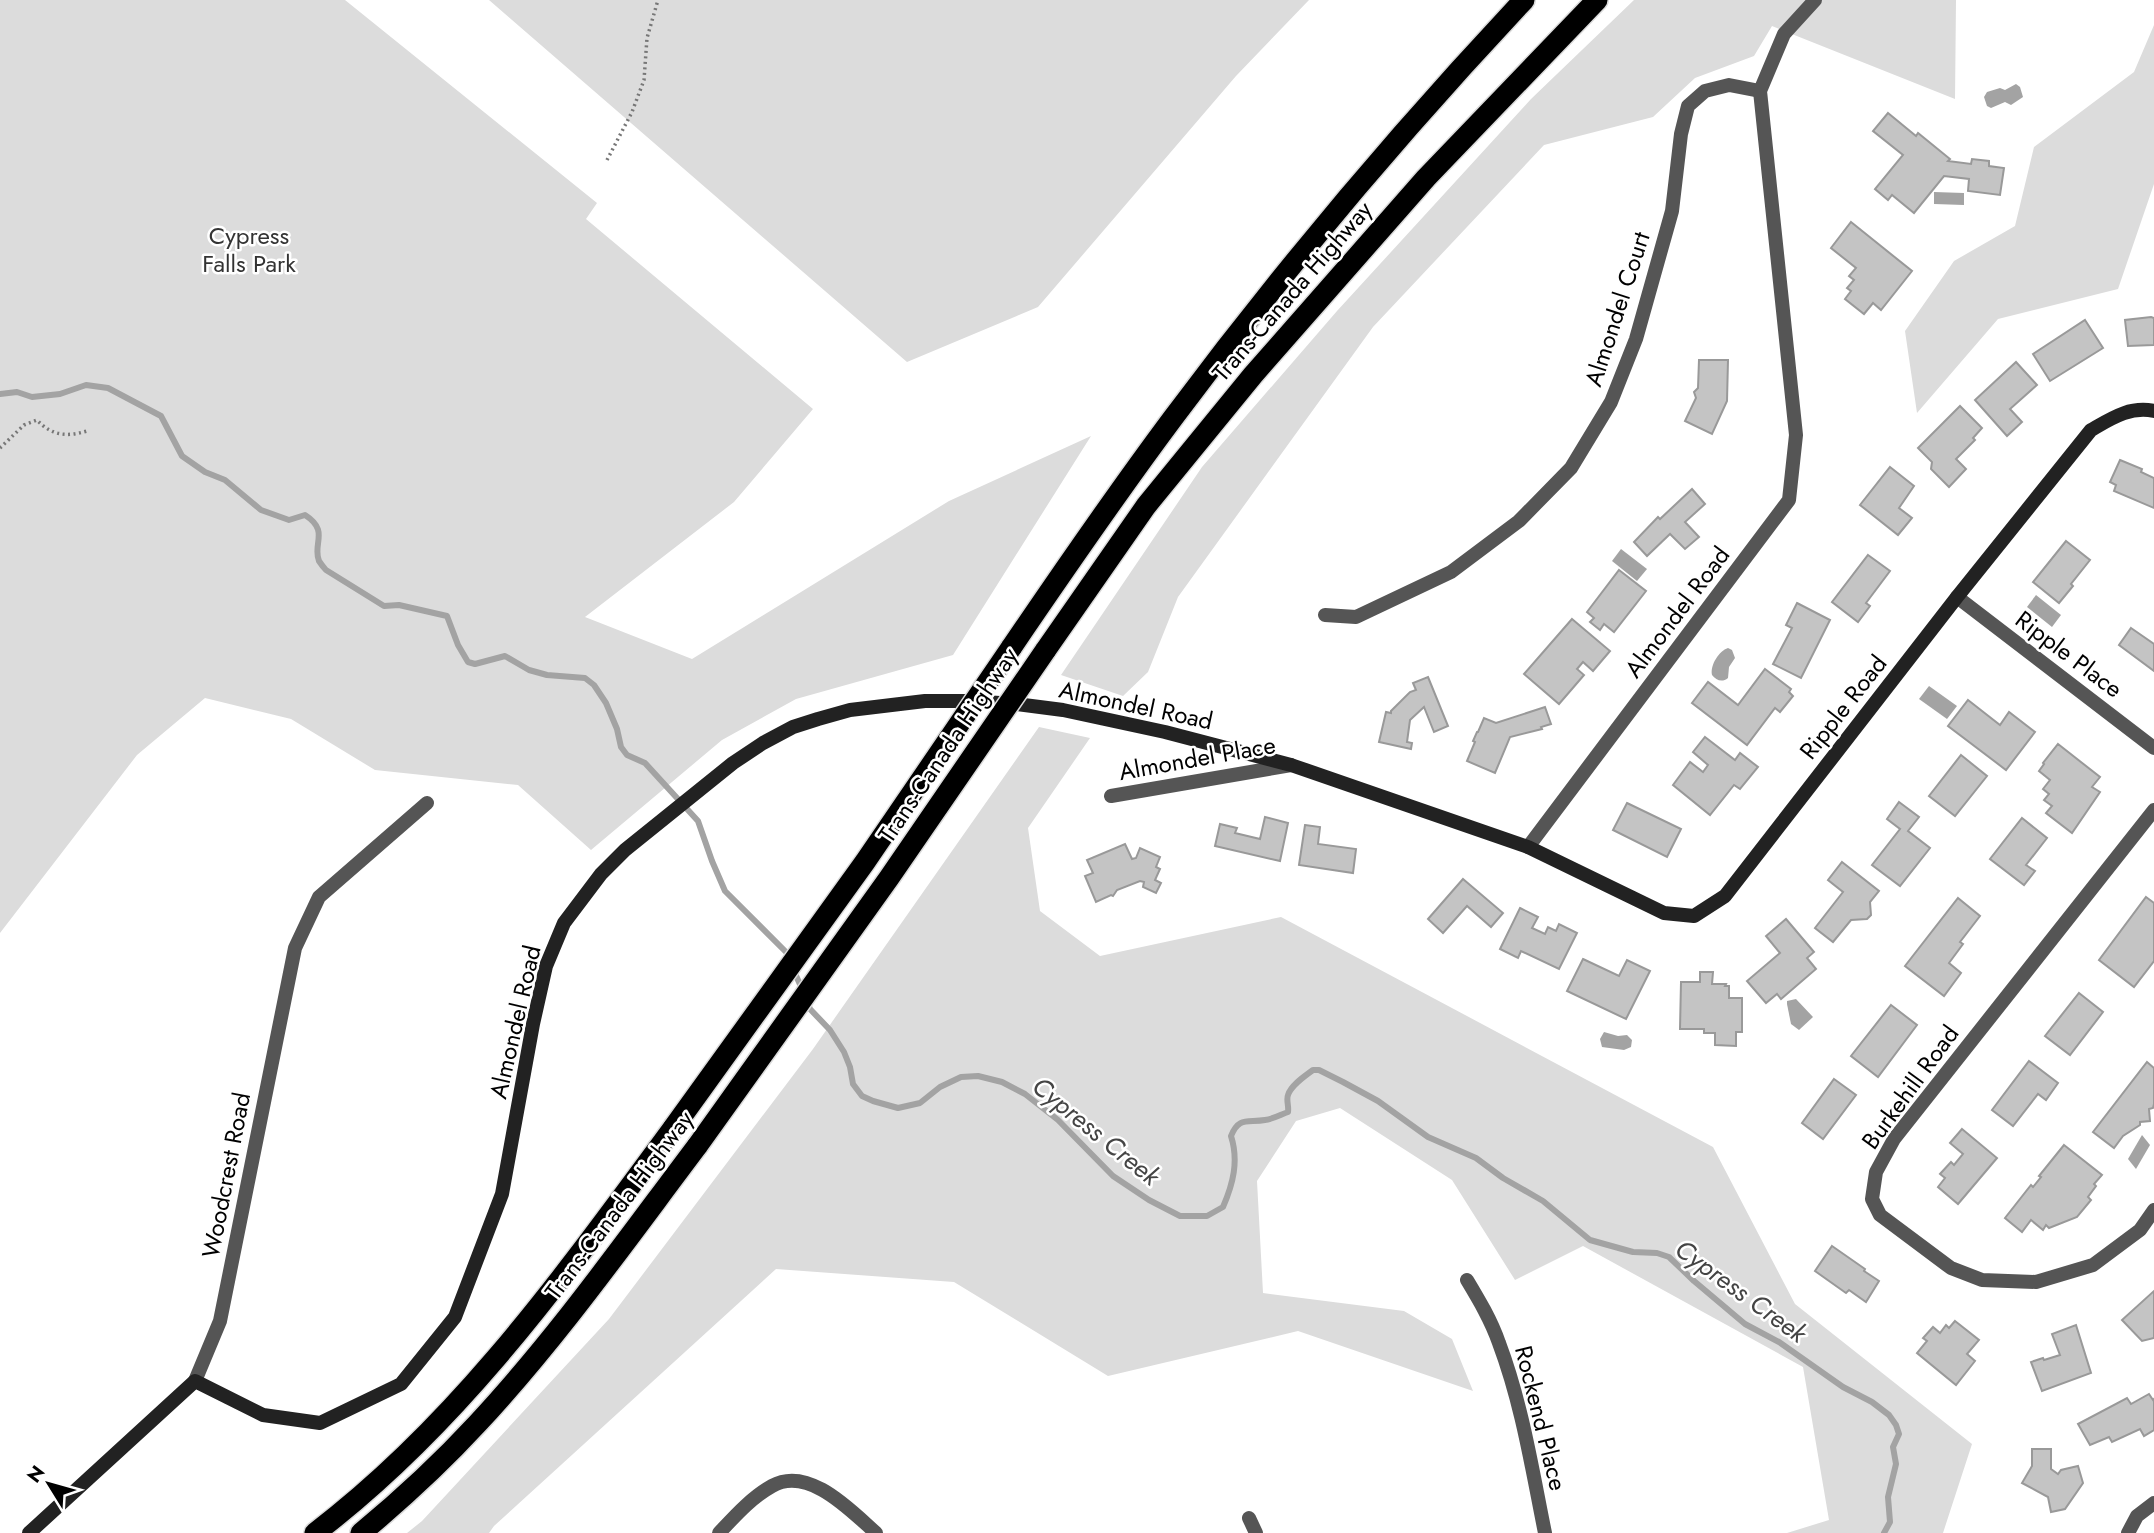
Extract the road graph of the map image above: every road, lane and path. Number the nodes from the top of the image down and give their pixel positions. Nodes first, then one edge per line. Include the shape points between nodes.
1 (658, 0) edge
2 (1524, 0) edge
3 (1597, 0) edge
4 (1815, 0) edge
5 (1760, 91) junction
6 (607, 160) dead end
7 (2154, 411) edge
8 (87, 431) dead end
9 (0, 448) edge
10 (1957, 597) junction
11 (1325, 615) dead end
12 (2154, 748) edge
13 (1291, 765) junction
14 (1111, 796) dead end
15 (427, 803) dead end
16 (2154, 810) edge
17 (1528, 847) junction
18 (2154, 1210) edge
19 (1467, 1280) dead end
20 (195, 1381) junction
21 (2154, 1503) edge
22 (1249, 1518) dead end
23 (29, 1533) edge
24 (315, 1533) edge
25 (361, 1533) edge
26 (719, 1533) edge
27 (876, 1533) edge
28 (1256, 1533) edge
29 (1545, 1533) edge
30 (2128, 1533) edge

1 - 6 path via 647,38 644,79
2 - 24 highway, Trans-Canada Highway, bridge via 1270,292 1122,487 865,862 562,1279 457,1405 379,1482
3 - 25 highway, Trans-Canada Highway, bridge via 1426,178 1253,374 1146,506 889,878 592,1286 508,1390 441,1462
4 - 5 street, Almondel Road via 1784,34
5 - 11 street, Almondel Court via 1729,85 1705,91 1688,106 1672,211 1636,339 1611,402 1571,468 1519,521 1451,572 1356,617
5 - 17 street, Almondel Road via 1796,435 1789,500
7 - 10 street, Ripple Road via 2121,413 2091,430
8 - 9 path via 60,434 37,420 24,425
10 - 12 street, Ripple Place
10 - 17 street, Ripple Road via 1725,896 1694,916 1664,914
13 - 14 street, Almondel Place
13 - 17 street, Almondel Road
13 - 20 street, Almondel Road via 1063,710 968,701 850,710 793,727 763,743 625,850 564,923 546,966 502,1194 455,1317 401,1384 320,1423 263,1415
15 - 20 street, Woodcrest Road via 319,897 295,948 220,1321
16 - 18 street, Burkehill Road via 1894,1139 1876,1172 1872,1199 1880,1214 1951,1268 1982,1280 2036,1282 2093,1265 2140,1230
19 - 29 street, Rockend Place via 1499,1340 1519,1402
20 - 23 street, Woodcrest Road
21 - 30 street via 2137,1516
22 - 28 street
26 - 27 street via 774,1484 790,1482 824,1490

